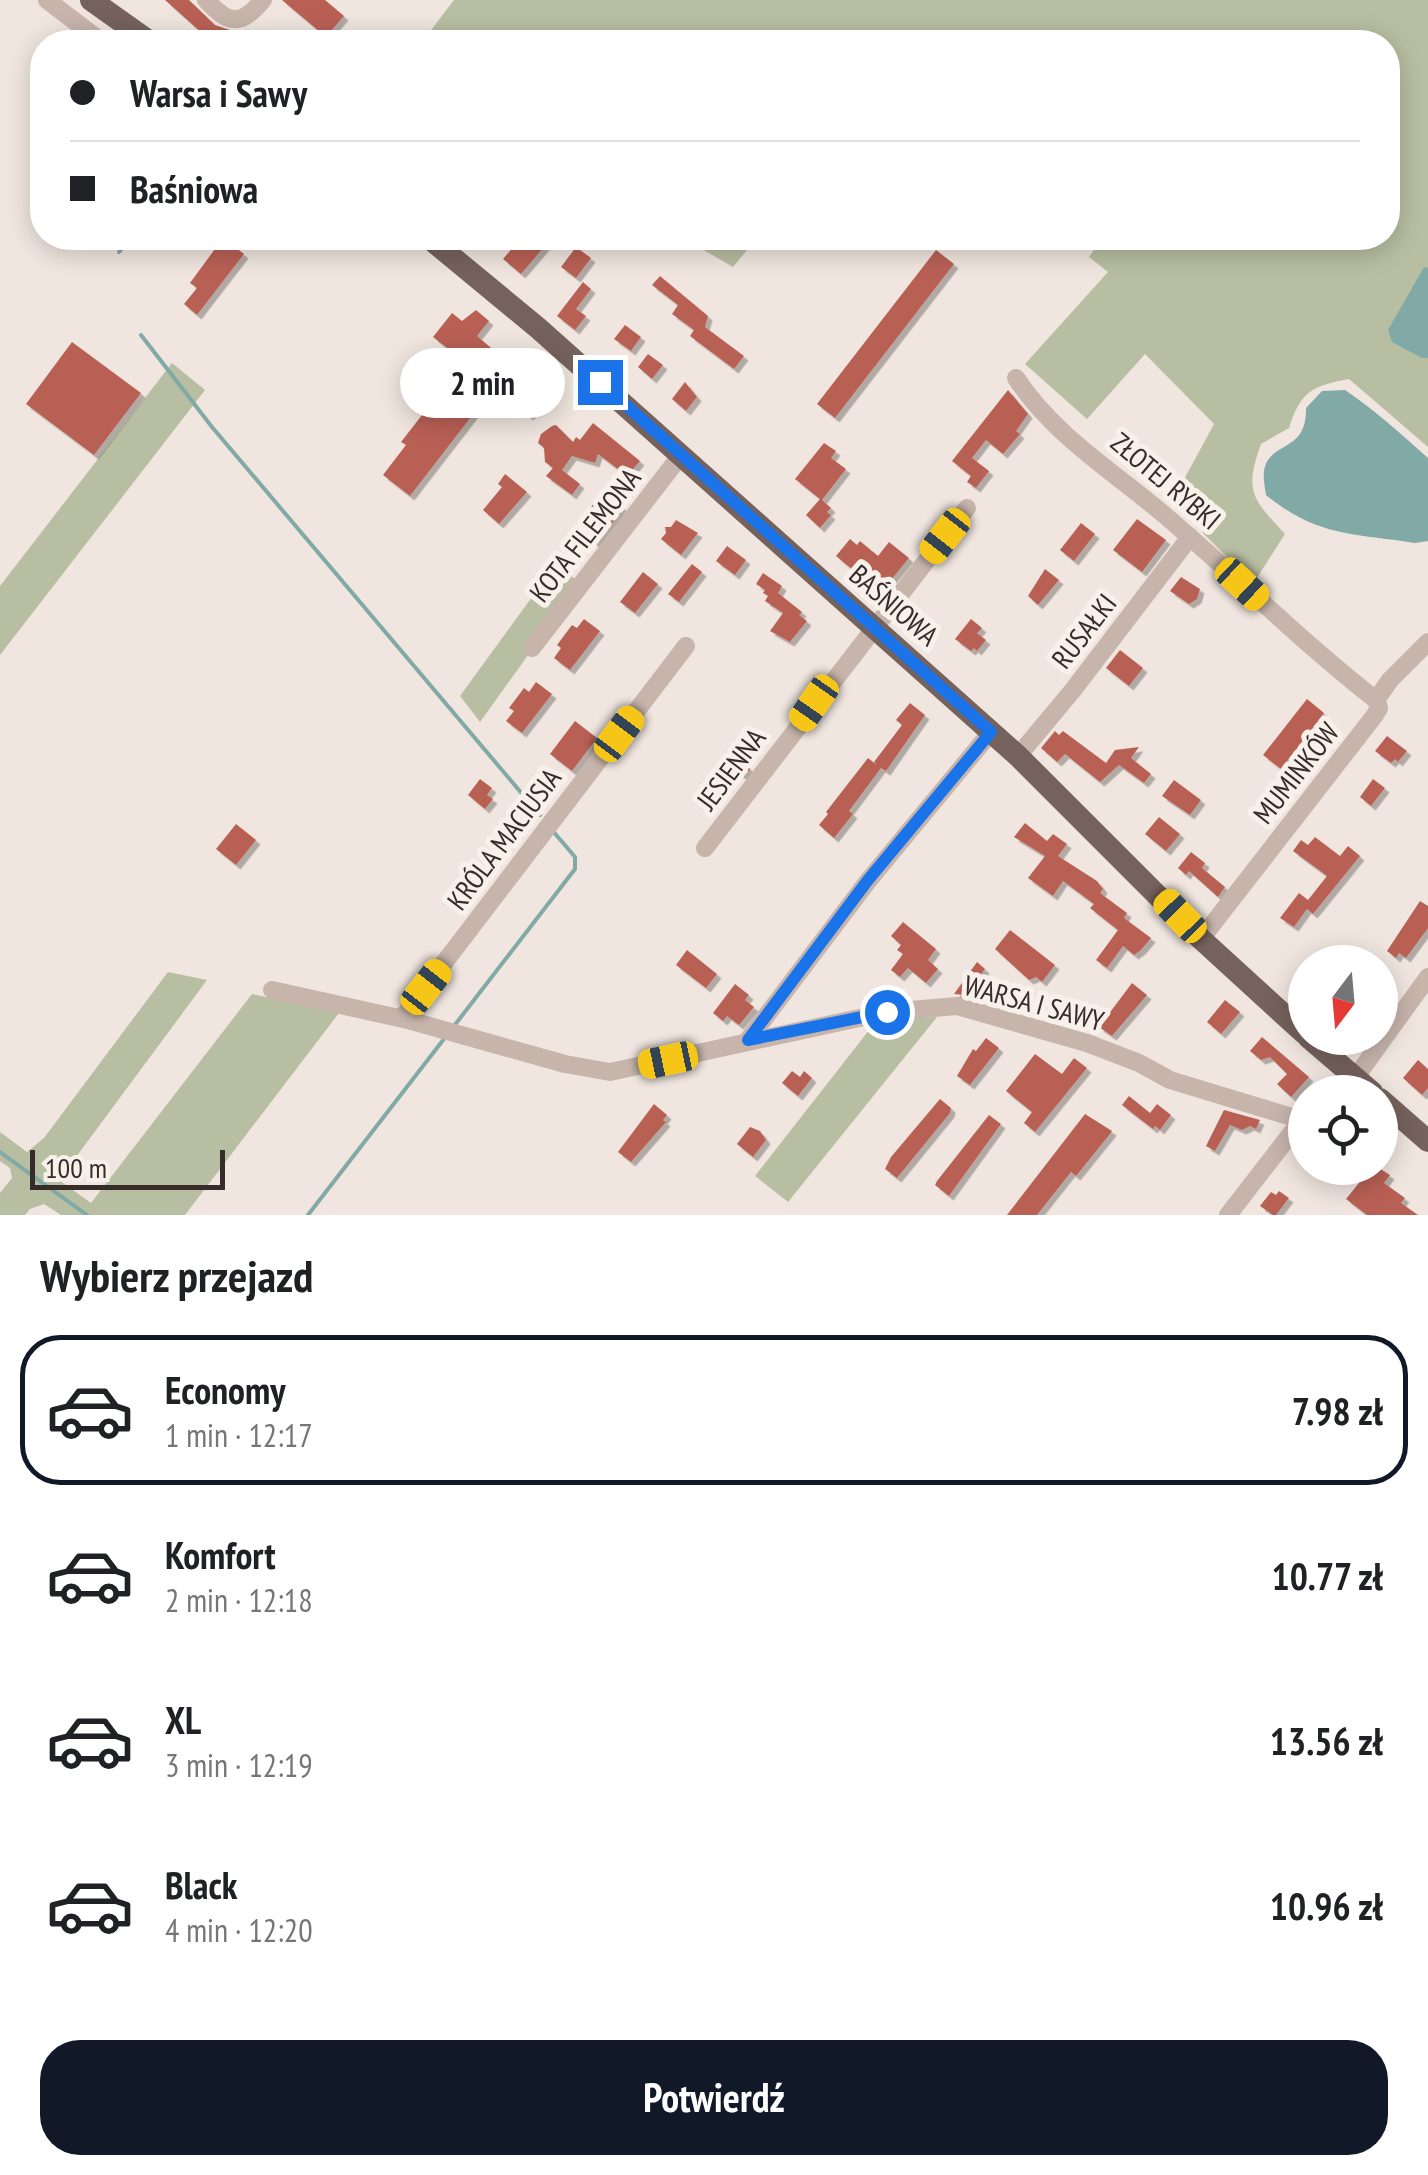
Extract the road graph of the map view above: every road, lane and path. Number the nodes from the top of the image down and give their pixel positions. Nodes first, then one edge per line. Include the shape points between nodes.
1 (47, 0) edge
2 (91, 0) edge
3 (206, 0) edge
4 (264, 0) edge
5 (86, 30) edge
6 (133, 30) edge
7 (443, 250) edge
8 (1016, 378) dead end
9 (681, 455) junction
10 (967, 508) dead end
11 (1190, 537) junction
12 (873, 628) junction
13 (1428, 642) edge
14 (686, 646) dead end
15 (532, 648) dead end
16 (1376, 700) junction
17 (991, 732) junction
18 (1018, 756) junction
19 (705, 848) dead end
20 (1201, 939) junction
21 (1428, 977) edge
22 (272, 990) dead end
23 (402, 1018) junction
24 (1288, 1019) edge
25 (748, 1040) junction
26 (1326, 1055) edge
27 (1345, 1075) edge
28 (1365, 1075) edge
29 (1398, 1115) edge
30 (1288, 1117) edge
31 (1288, 1141) edge
32 (1428, 1141) edge
33 (1228, 1215) edge

1 - 5 street
2 - 6 main road
3 - 4 street via 238,20
7 - 9 main road, BAŚNIOWA
8 - 11 street, ZŁOTEJ RYBKI via 1047,418
9 - 12 main road, BAŚNIOWA
9 - 15 street, KOTA FILEMONA
10 - 12 street, JESIENNA
11 - 16 street, ZŁOTEJ RYBKI
11 - 18 street, RUSAŁKI
12 - 17 main road, BAŚNIOWA
12 - 19 street, JESIENNA
13 - 16 street, MUMINKÓW
14 - 23 street, KRÓLA MACIUSIA
16 - 20 street, MUMINKÓW via 1376,716
17 - 18 main road, BAŚNIOWA
17 - 25 street
18 - 20 main road, BAŚNIOWA
20 - 24 main road, BAŚNIOWA
21 - 28 street
22 - 23 street, WARSA I SAWY
23 - 25 street, WARSA I SAWY via 610,1072
25 - 30 street, WARSA I SAWY via 887,1012 957,1006 1087,1043 1170,1080
26 - 27 main road, BAŚNIOWA
29 - 32 main road
31 - 33 street

